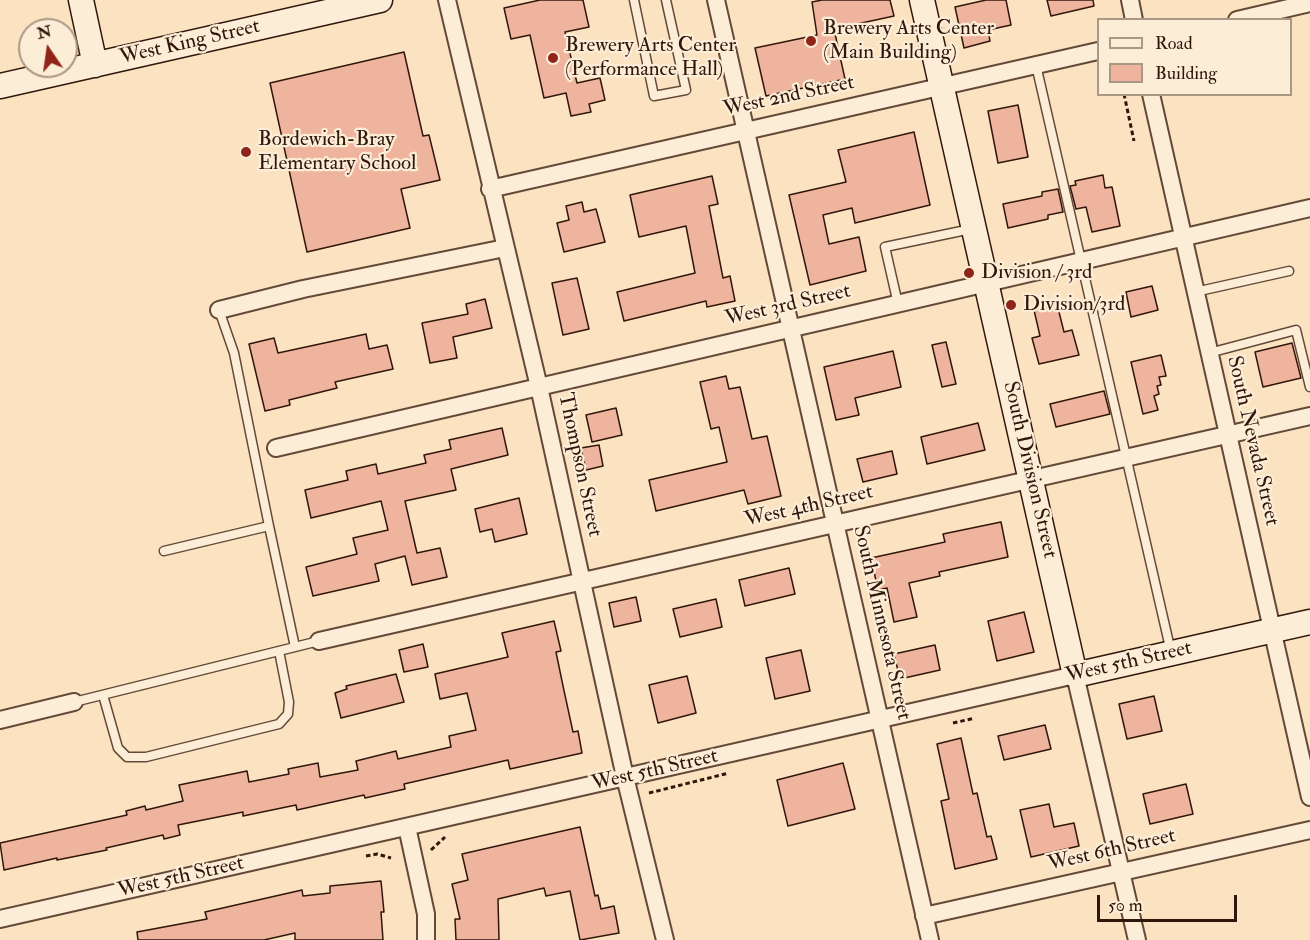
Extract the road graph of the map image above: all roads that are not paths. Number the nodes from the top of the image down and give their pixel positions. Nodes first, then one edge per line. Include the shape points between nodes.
1 (81, 0) edge
2 (380, 0) edge
3 (447, 0) edge
4 (634, 0) edge
5 (666, 0) edge
6 (716, 0) edge
7 (922, 0) edge
8 (1130, 0) edge
9 (1310, 3) edge
10 (1134, 18) edge
11 (1246, 18) edge
12 (1097, 51) edge
13 (95, 65) junction
14 (1036, 65) junction
15 (0, 86) edge
16 (942, 87) junction
17 (1151, 96) edge
18 (745, 130) junction
19 (490, 189) junction
20 (1310, 208) edge
21 (974, 228) junction
22 (1182, 238) junction
23 (505, 248) junction
24 (1082, 261) junction
25 (1289, 271) dead end
26 (987, 282) junction
27 (1195, 292) junction
28 (898, 303) junction
29 (219, 310) joint
30 (791, 328) junction
31 (1209, 353) junction
32 (539, 387) junction
33 (1310, 387) edge
34 (1310, 416) edge
35 (1228, 435) junction
36 (276, 448) dead end
37 (1127, 459) junction
38 (1031, 480) junction
39 (835, 524) junction
40 (269, 526) junction
41 (164, 551) dead end
42 (582, 582) junction
43 (1310, 622) edge
44 (1271, 631) junction
45 (319, 641) joint
46 (296, 647) junction
47 (279, 651) junction
48 (1171, 653) junction
49 (1075, 675) junction
50 (103, 695) junction
51 (74, 702) joint
52 (0, 720) edge
53 (880, 720) junction
54 (625, 777) junction
55 (1310, 797) edge
56 (406, 827) junction
57 (1310, 830) edge
58 (1120, 872) junction
59 (924, 916) junction
60 (0, 919) edge
61 (426, 940) edge
62 (665, 940) edge
63 (930, 940) edge
64 (1137, 940) edge

1 - 13 street
2 - 13 street, West King Street
3 - 19 street, Thompson Street
4 - 5 lane via 654,96 686,90
6 - 18 street, South Minnesota Street
7 - 16 street, South Division Street
8 - 10 street
9 - 11 street
12 - 14 street, West 2nd Street
13 - 15 street, West King Street
14 - 16 street, West 2nd Street
14 - 24 lane
16 - 18 street, West 2nd Street
16 - 21 street, South Division Street
17 - 22 street, South Nevada Street
18 - 19 street, West 2nd Street
18 - 30 street, South Minnesota Street
19 - 23 street, Thompson Street
20 - 22 street, West 3rd Street
21 - 26 street, South Division Street
21 - 28 lane via 885,248
22 - 24 street, West 3rd Street
22 - 27 street, South Nevada Street
23 - 29 street
23 - 32 street, Thompson Street
24 - 26 street, West 3rd Street
24 - 37 lane
25 - 27 lane
26 - 28 street, West 3rd Street
26 - 38 street, South Division Street
27 - 31 street, South Nevada Street
28 - 30 street, West 3rd Street
29 - 40 lane via 234,353
30 - 32 street, West 3rd Street
30 - 39 street, South Minnesota Street
31 - 33 lane via 1296,330
31 - 35 street, South Nevada Street
32 - 36 street, West 3rd Street
32 - 42 street, Thompson Street
34 - 35 street, West 4th Street
35 - 37 street, West 4th Street
35 - 44 street, South Nevada Street
37 - 38 street, West 4th Street
37 - 48 lane
38 - 39 street, West 4th Street
38 - 49 street, South Division Street
39 - 42 street, West 4th Street
39 - 53 street, South Minnesota Street
40 - 41 lane
40 - 46 lane
42 - 45 street, West 4th Street
42 - 54 street, Thompson Street
43 - 44 street, West 5th Street
44 - 48 street, West 5th Street
44 - 55 street, South Nevada Street
45 - 46 lane
46 - 47 lane
47 - 50 lane
47 - 50 lane via 289,702 288,714 279,724 146,756 127,757 118,748
48 - 49 street, West 5th Street
49 - 53 street, West 5th Street
49 - 58 street, South Division Street
50 - 51 lane
51 - 52 street
53 - 54 street, West 5th Street
53 - 59 street, South Minnesota Street
54 - 56 street, West 5th Street
54 - 62 street, Thompson Street
56 - 60 street, West 5th Street
56 - 61 street via 426,914
57 - 58 street, West 6th Street
58 - 59 street, West 6th Street
58 - 64 street, South Division Street
59 - 63 street, South Minnesota Street

